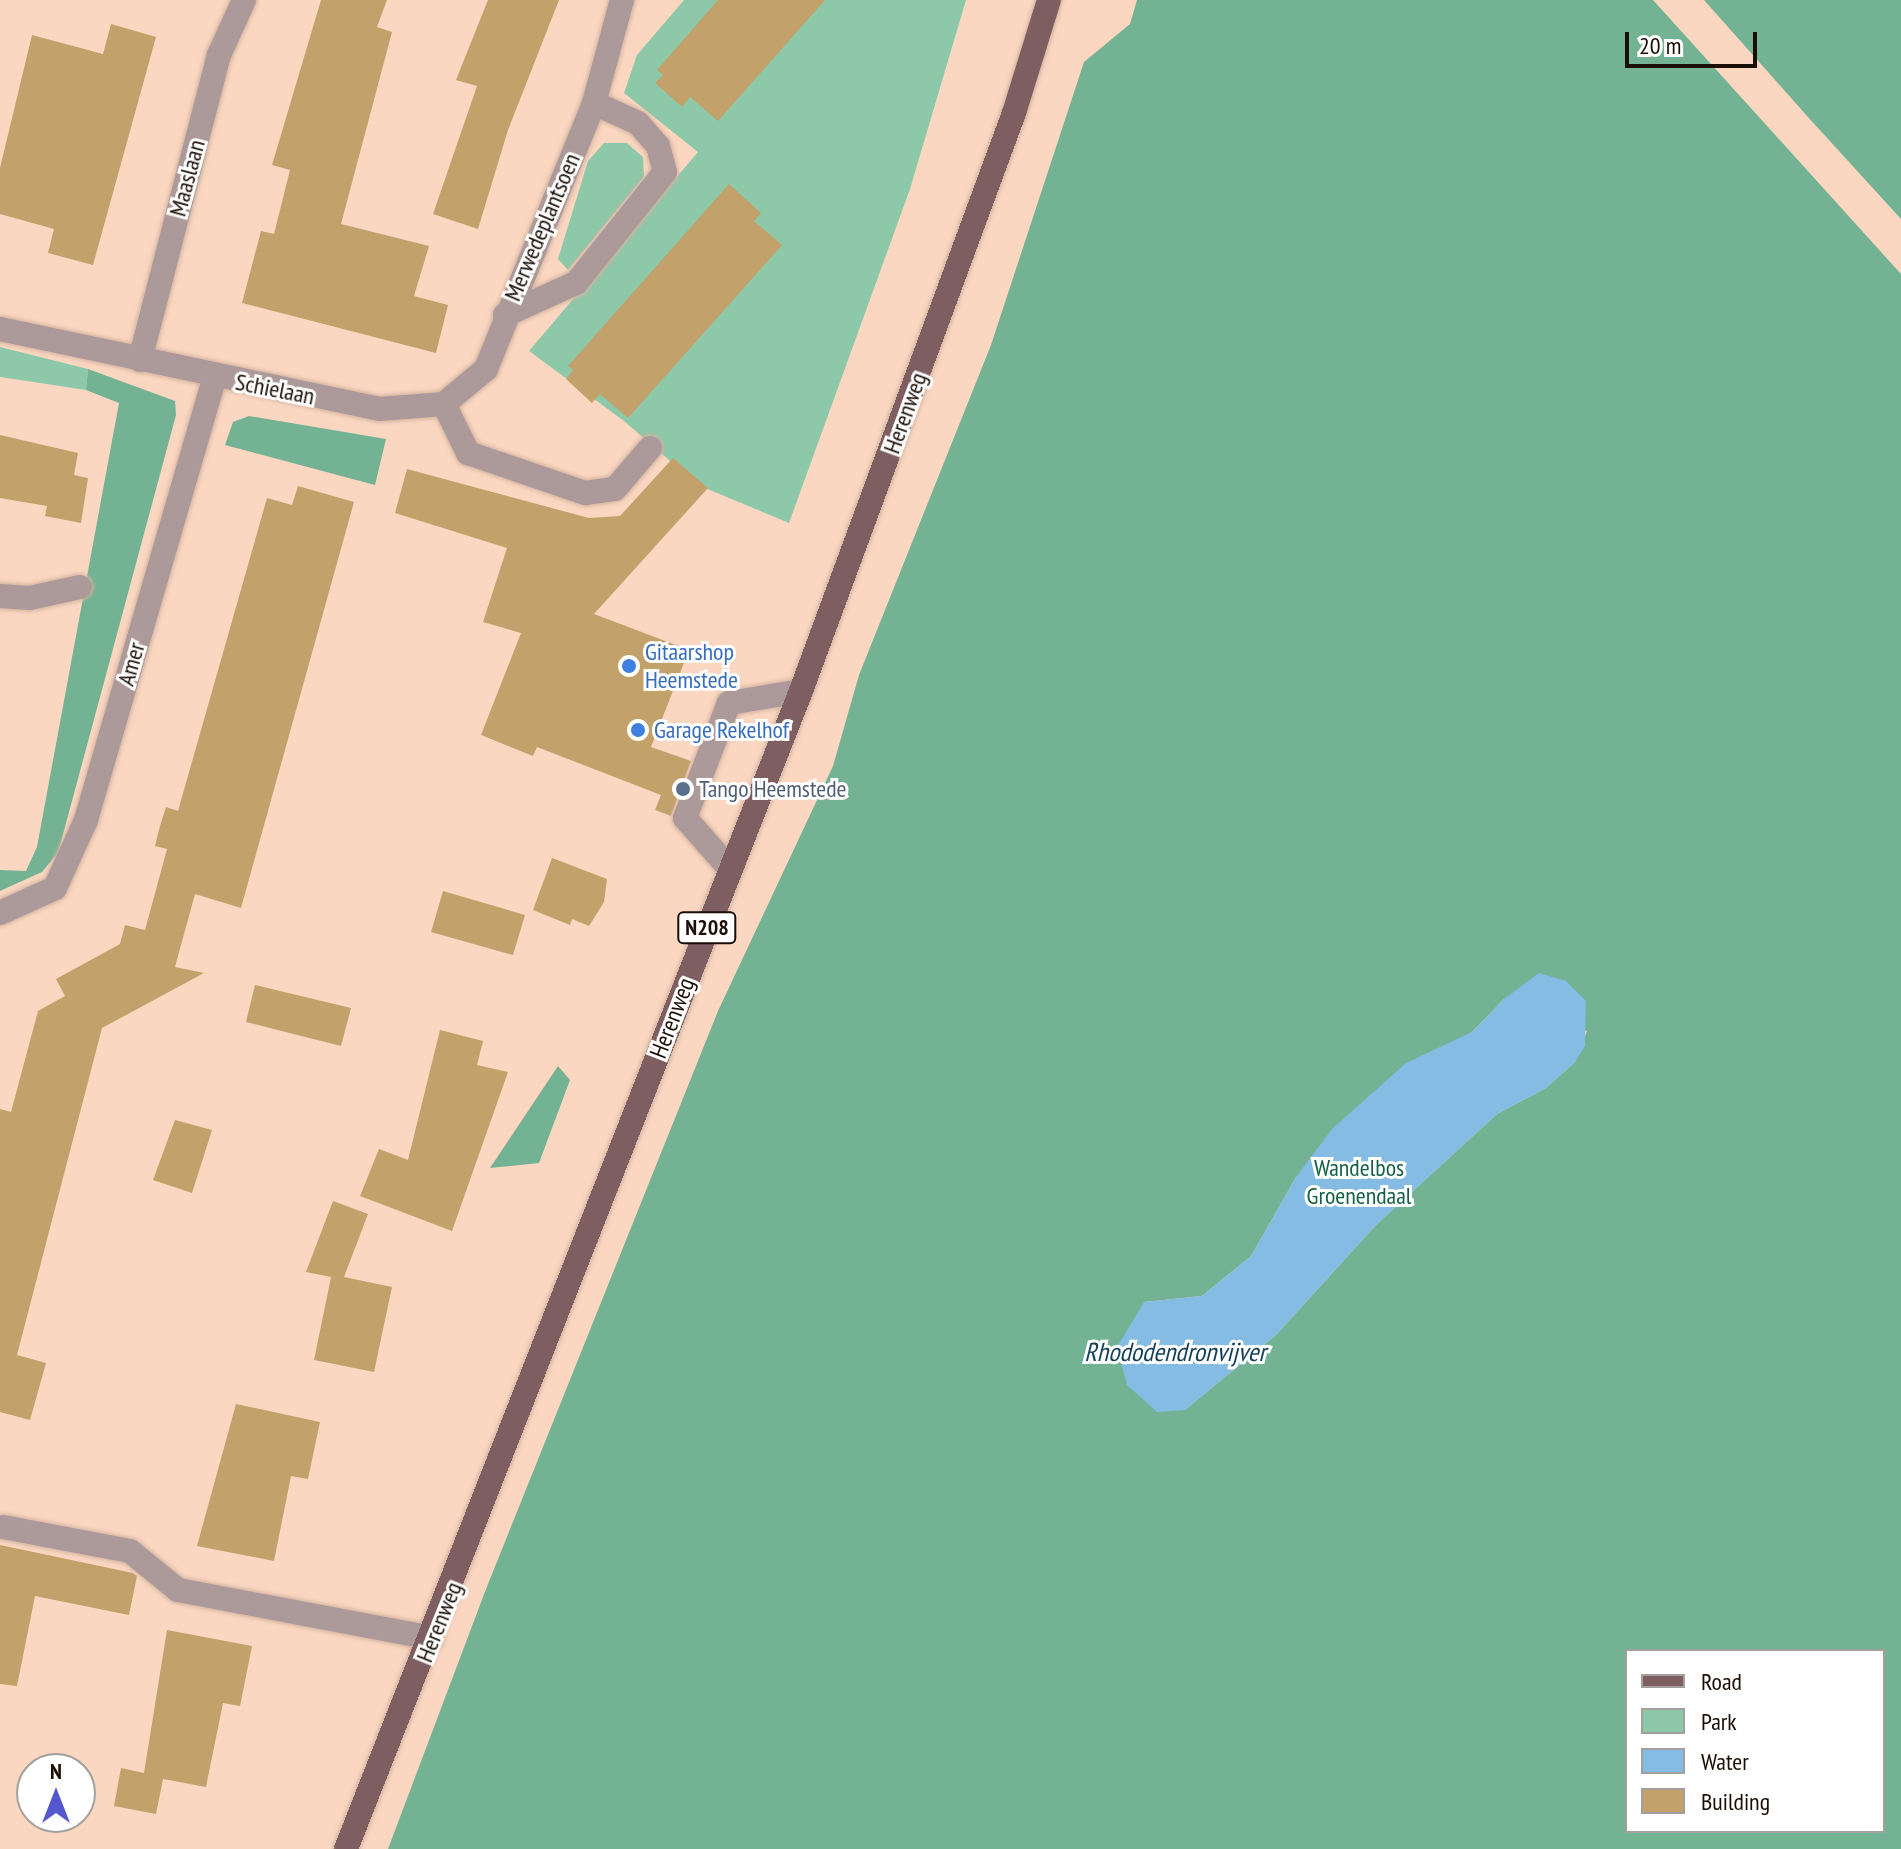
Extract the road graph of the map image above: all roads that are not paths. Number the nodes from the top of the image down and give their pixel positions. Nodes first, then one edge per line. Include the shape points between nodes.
1 (244, 0) edge
2 (622, 0) edge
3 (639, 0) edge
4 (1049, 0) edge
5 (615, 24) junction
6 (594, 103) junction
7 (505, 315) junction
8 (0, 329) edge
9 (140, 360) junction
10 (214, 378) junction
11 (444, 404) junction
12 (650, 448) dead end
13 (80, 587) dead end
14 (0, 596) edge
15 (801, 691) junction
16 (730, 869) junction
17 (0, 913) edge
18 (3, 1527) dead end
19 (432, 1638) junction
20 (346, 1849) edge

1 - 9 street, Maaslaan via 219,55
2 - 5 street, Merwedeplantsoen
3 - 5 street
4 - 15 main road, Herenweg / N208 via 1014,113
5 - 6 street, Merwedeplantsoen
6 - 7 street, Merwedeplantsoen
6 - 7 street, Merwedeplantsoen via 638,123 658,146 665,172 576,283
7 - 11 street via 486,369
8 - 9 street, Schielaan
9 - 10 street, Schielaan
10 - 11 street, Schielaan via 379,409
10 - 17 street, Amer via 86,820 55,888
11 - 12 street via 468,453 585,493 615,489
13 - 14 street via 30,598
15 - 16 main road, Herenweg / N208
15 - 16 street via 729,703 685,818
16 - 19 main road, Herenweg / N208
18 - 19 street via 130,1551 178,1590
19 - 20 main road, Herenweg / N208

